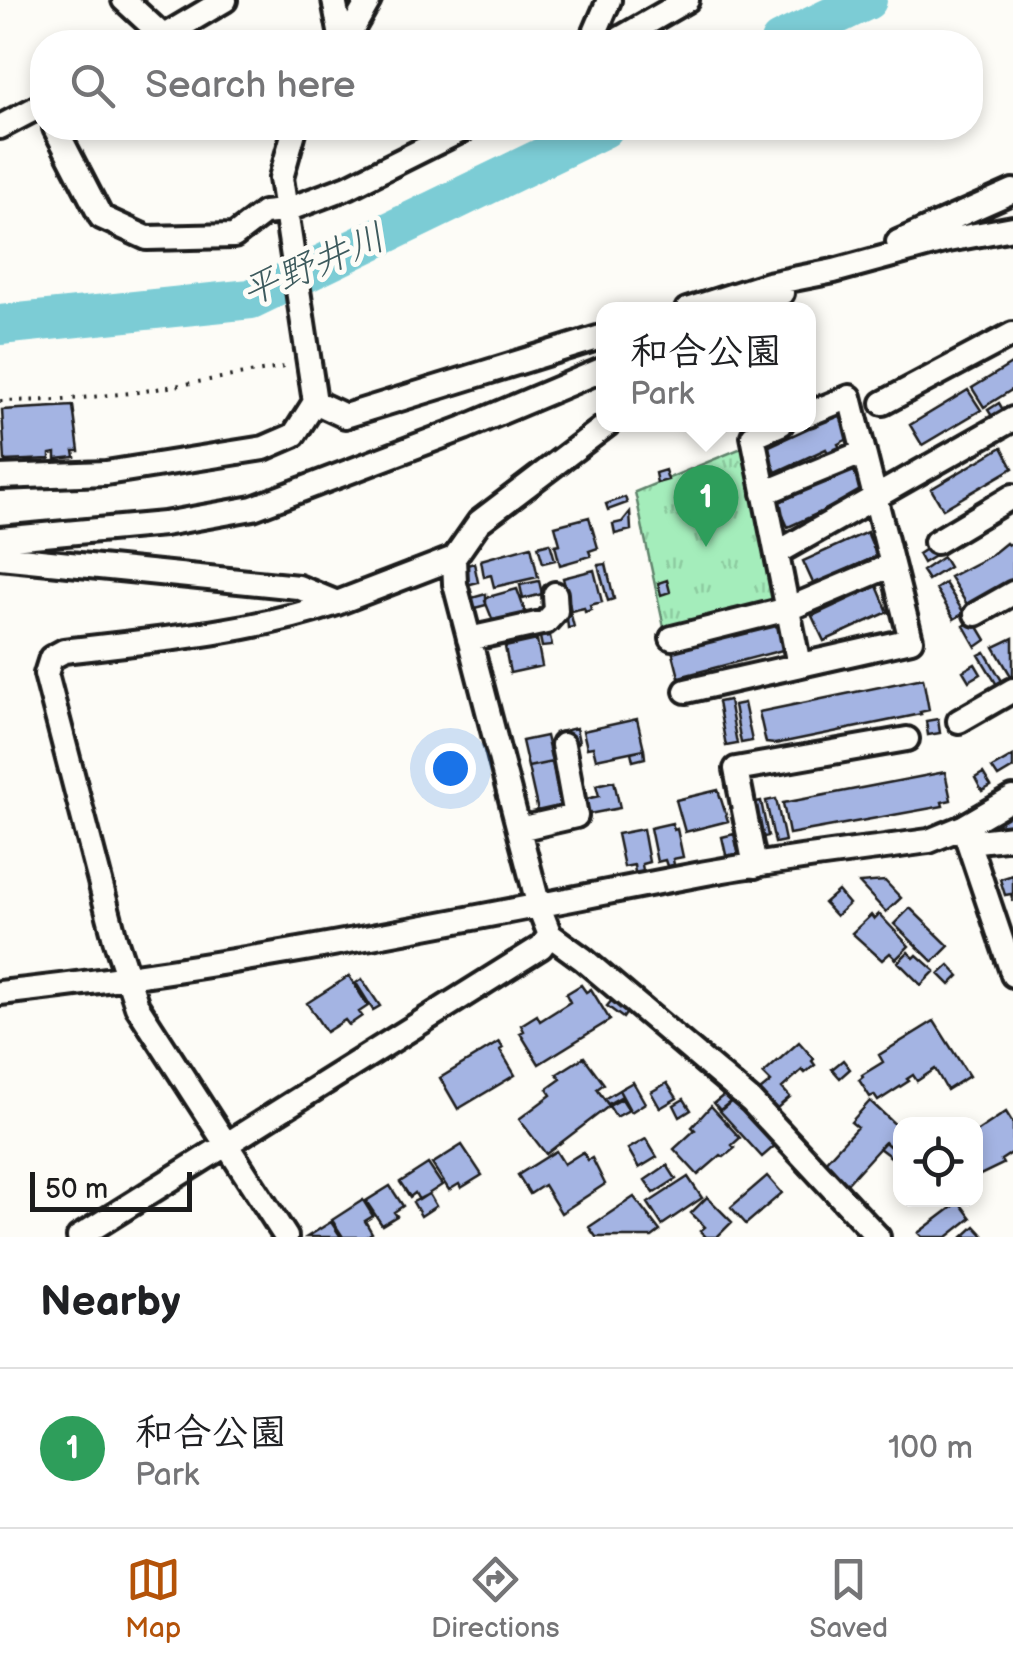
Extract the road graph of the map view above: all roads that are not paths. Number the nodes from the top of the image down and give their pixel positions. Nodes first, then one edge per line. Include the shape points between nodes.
1 (124, 0) edge
2 (225, 0) edge
3 (334, 0) edge
4 (369, 0) edge
5 (608, 0) edge
6 (687, 0) edge
7 (150, 30) edge
8 (176, 30) edge
9 (341, 30) edge
10 (351, 30) edge
11 (596, 30) edge
12 (635, 30) edge
13 (30, 111) edge
14 (0, 127) edge
15 (61, 140) edge
16 (291, 140) edge
17 (442, 140) edge
18 (1013, 191) edge
19 (286, 220) junction
20 (1013, 228) edge
21 (834, 271) junction
22 (712, 302) edge
23 (762, 302) edge
24 (1013, 334) edge
25 (596, 338) edge
26 (596, 372) edge
27 (315, 402) junction
28 (883, 403) dead end
29 (816, 411) edge
30 (1013, 419) edge
31 (597, 432) edge
32 (762, 432) edge
33 (864, 452) junction
34 (0, 478) edge
35 (764, 493) junction
36 (1013, 496) edge
37 (875, 497) junction
38 (0, 539) edge
39 (936, 542) dead end
40 (776, 553) junction
41 (0, 557) edge
42 (454, 558) junction
43 (892, 565) junction
44 (1013, 593) edge
45 (555, 594) dead end
46 (336, 604) junction
47 (788, 608) junction
48 (976, 614) dead end
49 (672, 638) dead end
50 (469, 640) junction
51 (800, 666) junction
52 (1013, 690) edge
53 (686, 691) dead end
54 (959, 721) dead end
55 (907, 739) dead end
56 (563, 745) dead end
57 (1013, 798) edge
58 (519, 829) junction
59 (966, 834) junction
60 (1013, 838) edge
61 (755, 866) junction
62 (540, 907) junction
63 (550, 935) junction
64 (1013, 975) edge
65 (130, 979) junction
66 (0, 993) edge
67 (227, 1145) junction
68 (865, 1232) edge
69 (79, 1237) edge
70 (286, 1237) edge

1 - 7 street
2 - 8 street
3 - 9 street
4 - 10 street
5 - 11 street
6 - 12 street
13 - 14 street
15 - 19 street via 101,217 147,238 234,236 264,212
16 - 19 street via 280,178
17 - 19 street
18 - 21 street
19 - 27 street
20 - 21 street
21 - 22 street
21 - 23 street
24 - 28 street
25 - 27 street via 345,416
26 - 38 street via 254,508
27 - 34 street via 294,435 264,448 106,473
29 - 33 street via 850,397
30 - 37 street
31 - 42 street via 479,522
32 - 35 street via 753,436
33 - 35 street
33 - 37 street
35 - 40 street
36 - 39 street
37 - 40 street
37 - 43 street
40 - 47 street
41 - 46 street via 298,587
42 - 46 street
42 - 50 street
43 - 47 street
43 - 51 street via 911,640
44 - 48 street
45 - 50 street via 556,611 546,622
46 - 65 street via 216,634 64,651 51,658 46,674
47 - 49 street
47 - 51 street
50 - 58 street
51 - 53 street
52 - 54 street
55 - 61 street via 736,769
56 - 58 street via 576,816
57 - 59 street
58 - 62 street
59 - 60 street
59 - 61 street
59 - 64 street
61 - 62 street
62 - 63 street
62 - 65 street
63 - 67 street via 541,947
63 - 68 street via 750,1101
65 - 66 street
65 - 67 street via 137,1006
67 - 69 street
67 - 70 street

